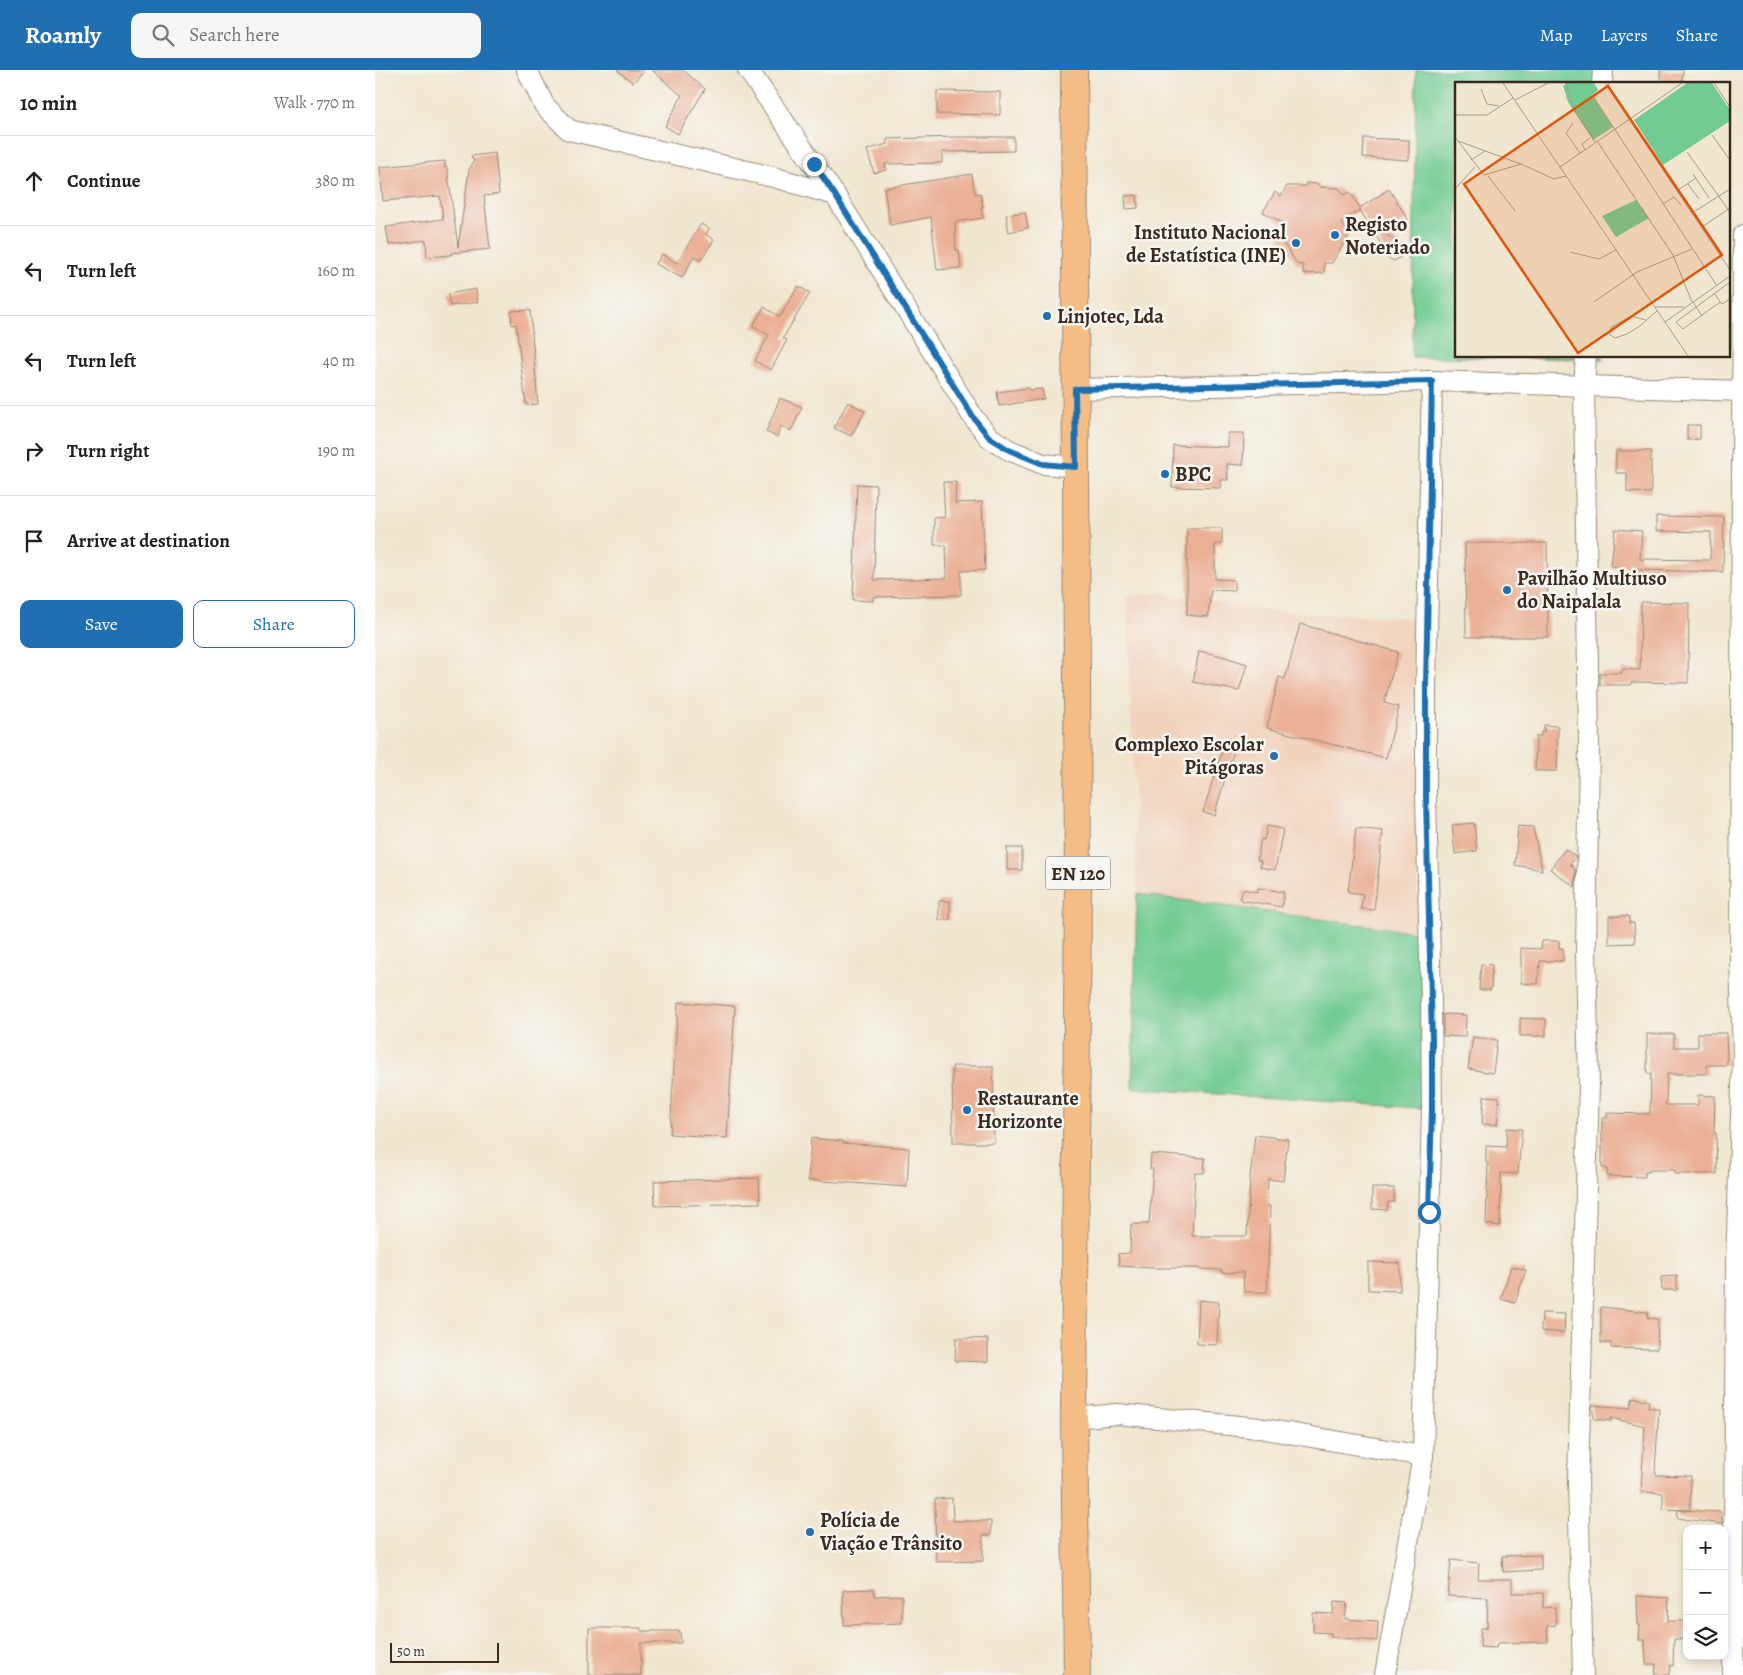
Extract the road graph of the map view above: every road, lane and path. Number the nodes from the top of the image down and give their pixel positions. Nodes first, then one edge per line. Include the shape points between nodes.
1 (527, 70) edge
2 (748, 70) edge
3 (1075, 70) edge
4 (835, 195) junction
5 (1743, 235) edge
6 (1586, 358) edge
7 (1432, 381) junction
8 (1584, 386) junction
9 (1075, 389) junction
10 (1742, 391) edge
11 (1076, 467) junction
12 (1740, 1264) edge
13 (1739, 1403) edge
14 (1075, 1418) junction
15 (1423, 1456) junction
16 (1077, 1675) edge
17 (1385, 1675) edge
18 (1583, 1675) edge
19 (1733, 1675) edge

1 - 4 street via 544,105 569,130 773,177
2 - 4 street
3 - 9 main road, EN 120
4 - 11 street via 973,417 989,437 1009,450 1043,464
5 - 10 street
6 - 8 street
7 - 8 street
7 - 9 street
7 - 15 street via 1426,704 1432,1109
8 - 10 street
8 - 18 street via 1589,744 1585,954 1589,1083 1578,1480
9 - 11 main road, EN 120
10 - 12 street via 1740,962 1743,1055
11 - 14 main road, EN 120
12 - 13 street
13 - 19 street
14 - 15 street via 1117,1414 1259,1428
14 - 16 main road, EN 120
15 - 17 street

